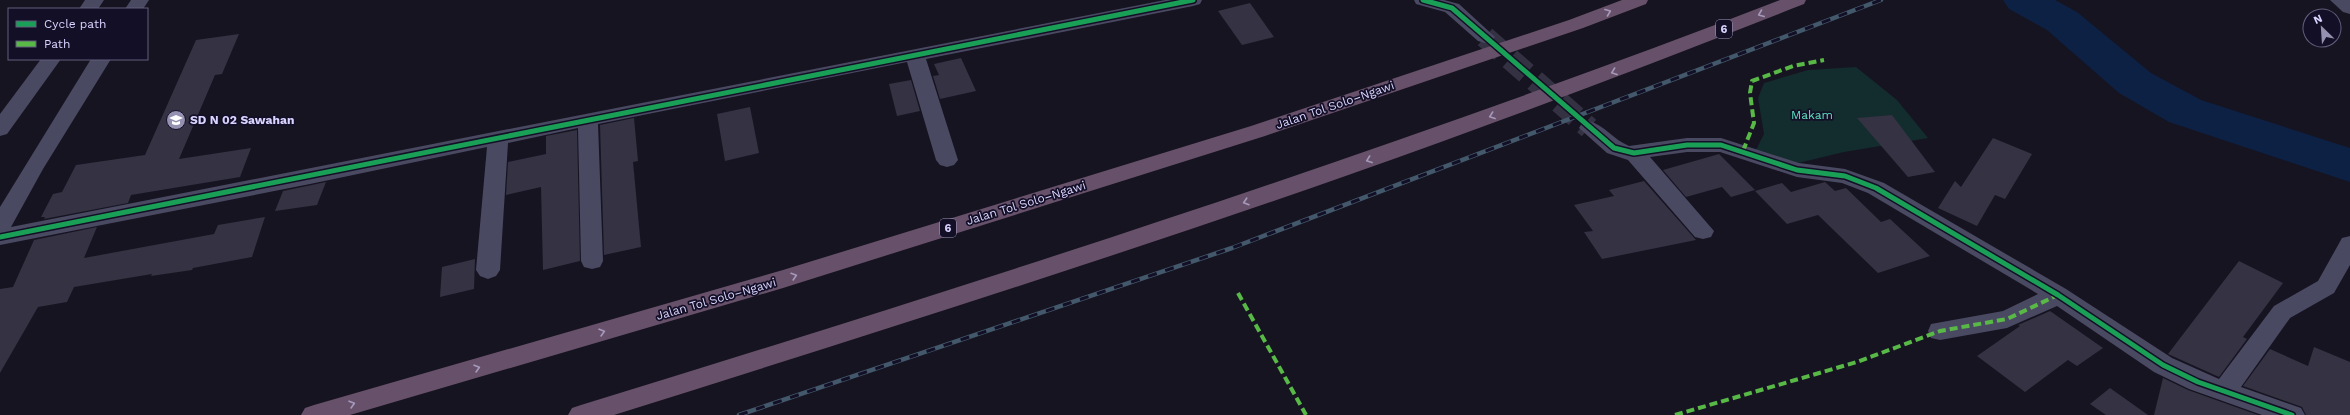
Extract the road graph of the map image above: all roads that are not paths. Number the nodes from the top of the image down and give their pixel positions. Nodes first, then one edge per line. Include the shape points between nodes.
1 (95, 0) edge
2 (1193, 0) edge
3 (1423, 0) edge
4 (1639, 0) edge
5 (1797, 0) edge
6 (2339, 0) edge
7 (1452, 4) edge
8 (89, 8) edge
9 (2350, 8) edge
10 (1485, 37) tunnel mouth
11 (915, 55) junction
12 (50, 60) edge
13 (100, 60) edge
14 (588, 120) junction
15 (1589, 128) tunnel mouth
16 (0, 129) edge
17 (498, 138) junction
18 (1634, 153) junction
19 (946, 160) dead end
20 (0, 227) edge
21 (1703, 231) dead end
22 (0, 237) edge
23 (2350, 244) edge
24 (592, 261) dead end
25 (488, 270) dead end
26 (2058, 295) junction
27 (1940, 331) dead end
28 (2224, 391) junction
29 (314, 415) edge
30 (581, 415) edge
31 (2292, 415) edge

1 - 8 street
2 - 11 street
3 - 7 street
29 -> 4 highway, Jalan Tol Solo–Ngawi / 6 via 791,277 1258,131 1576,24
5 -> 30 highway, 6 via 1651,58 1324,176 826,340
6 - 9 street
7 - 10 street
11 - 14 street
11 - 19 street
12 - 16 street
13 - 20 street via 33,168
14 - 17 street
14 - 24 street
15 - 18 street via 1614,148
17 - 22 street
17 - 25 street
18 - 21 street
18 - 26 street via 1688,144 1721,145 1797,170 1845,176 1876,188
23 - 28 street via 2326,287 2282,312 2266,330
26 - 27 street via 2007,319
26 - 28 street via 2163,365
28 - 31 street

